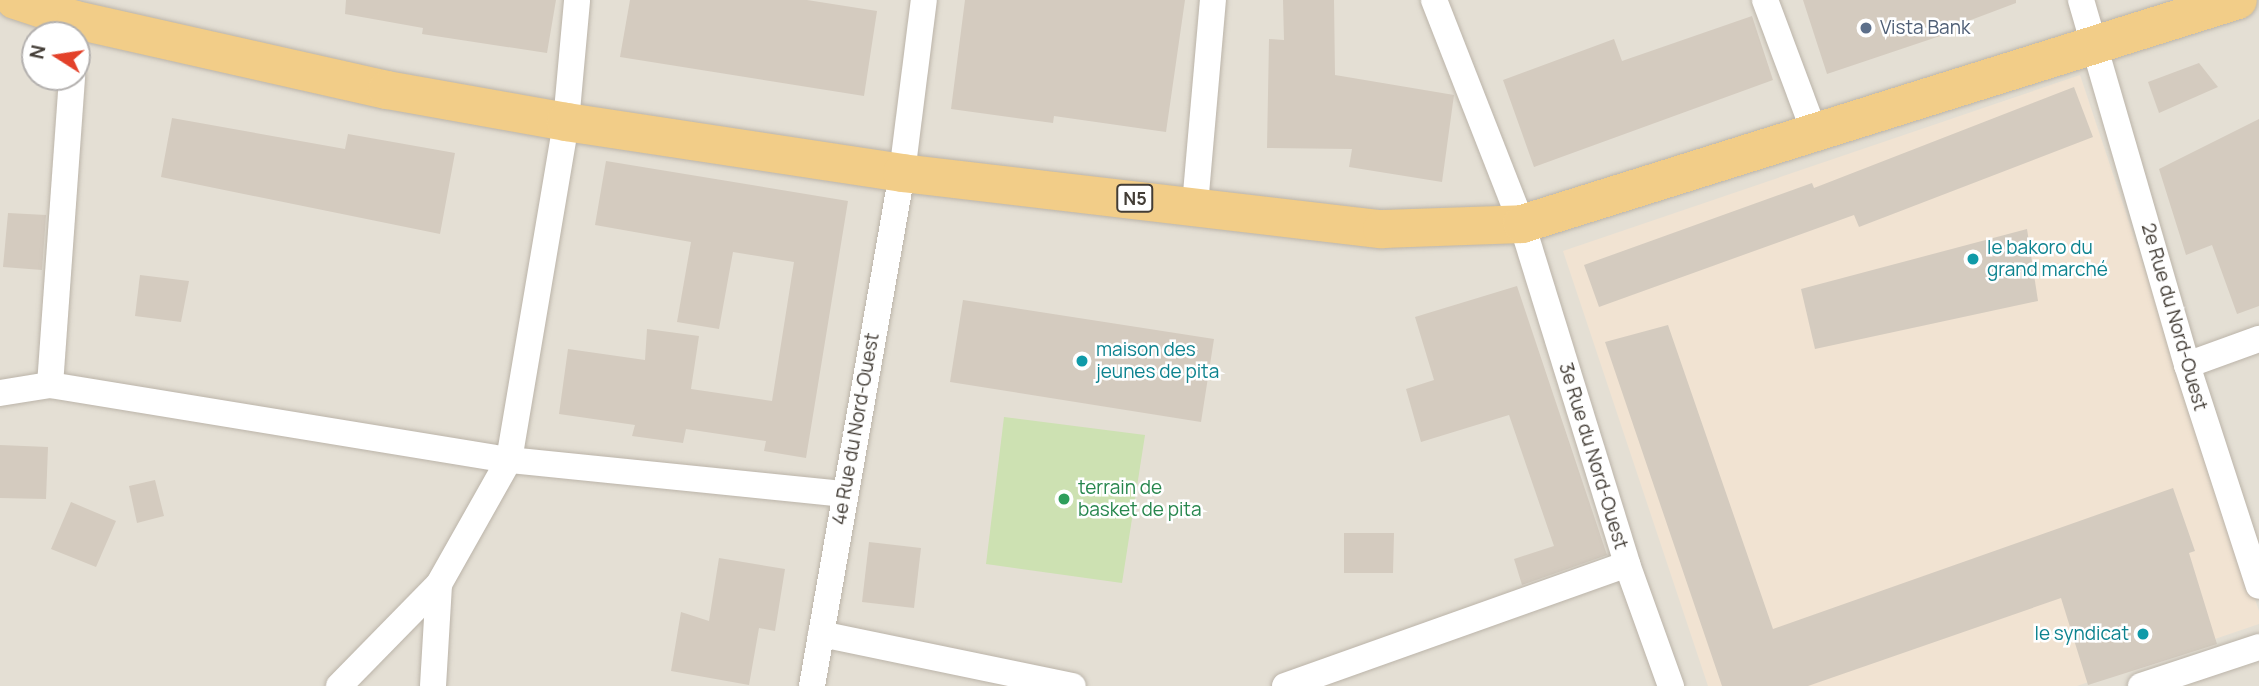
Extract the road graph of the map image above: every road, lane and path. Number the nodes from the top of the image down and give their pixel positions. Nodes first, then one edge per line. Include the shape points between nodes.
1 (15, 0) edge
2 (577, 0) edge
3 (924, 0) edge
4 (1213, 0) edge
5 (1434, 0) edge
6 (1765, 0) edge
7 (2081, 0) edge
8 (2238, 0) edge
9 (82, 18) edge
10 (2097, 47) junction
11 (71, 91) edge
12 (566, 122) junction
13 (1815, 134) junction
14 (902, 173) junction
15 (1195, 205) junction
16 (1522, 224) junction
17 (2259, 339) edge
18 (2187, 365) junction
19 (51, 385) junction
20 (0, 393) edge
21 (509, 460) junction
22 (844, 494) junction
23 (1627, 564) junction
24 (439, 584) junction
25 (2259, 586) edge
26 (821, 634) junction
27 (2259, 647) edge
28 (339, 686) edge
29 (433, 686) edge
30 (812, 686) edge
31 (1073, 686) edge
32 (1285, 686) edge
33 (1671, 686) edge
34 (2141, 686) edge

1 - 9 highway, N5
2 - 12 street
3 - 14 street, 4e Rue du Nord-Ouest
4 - 15 street
5 - 16 street, 3e Rue du Nord-Ouest
6 - 13 street
7 - 10 street, 2e Rue du Nord-Ouest
8 - 10 highway, N5
9 - 12 highway, N5 via 387,90
10 - 13 highway, N5
10 - 18 street, 2e Rue du Nord-Ouest
11 - 19 street
12 - 14 highway, N5
12 - 21 street
13 - 16 highway, N5
14 - 15 highway, N5
14 - 22 street, 4e Rue du Nord-Ouest
15 - 16 highway, N5 via 1382,229
16 - 23 street, 3e Rue du Nord-Ouest
17 - 18 street
18 - 25 street, 2e Rue du Nord-Ouest
19 - 20 street
19 - 21 street
21 - 22 street
21 - 24 street
22 - 26 street, 4e Rue du Nord-Ouest
23 - 32 street
23 - 33 street, 3e Rue du Nord-Ouest
24 - 28 street
24 - 29 street
26 - 30 street, 4e Rue du Nord-Ouest
26 - 31 street
27 - 34 street

